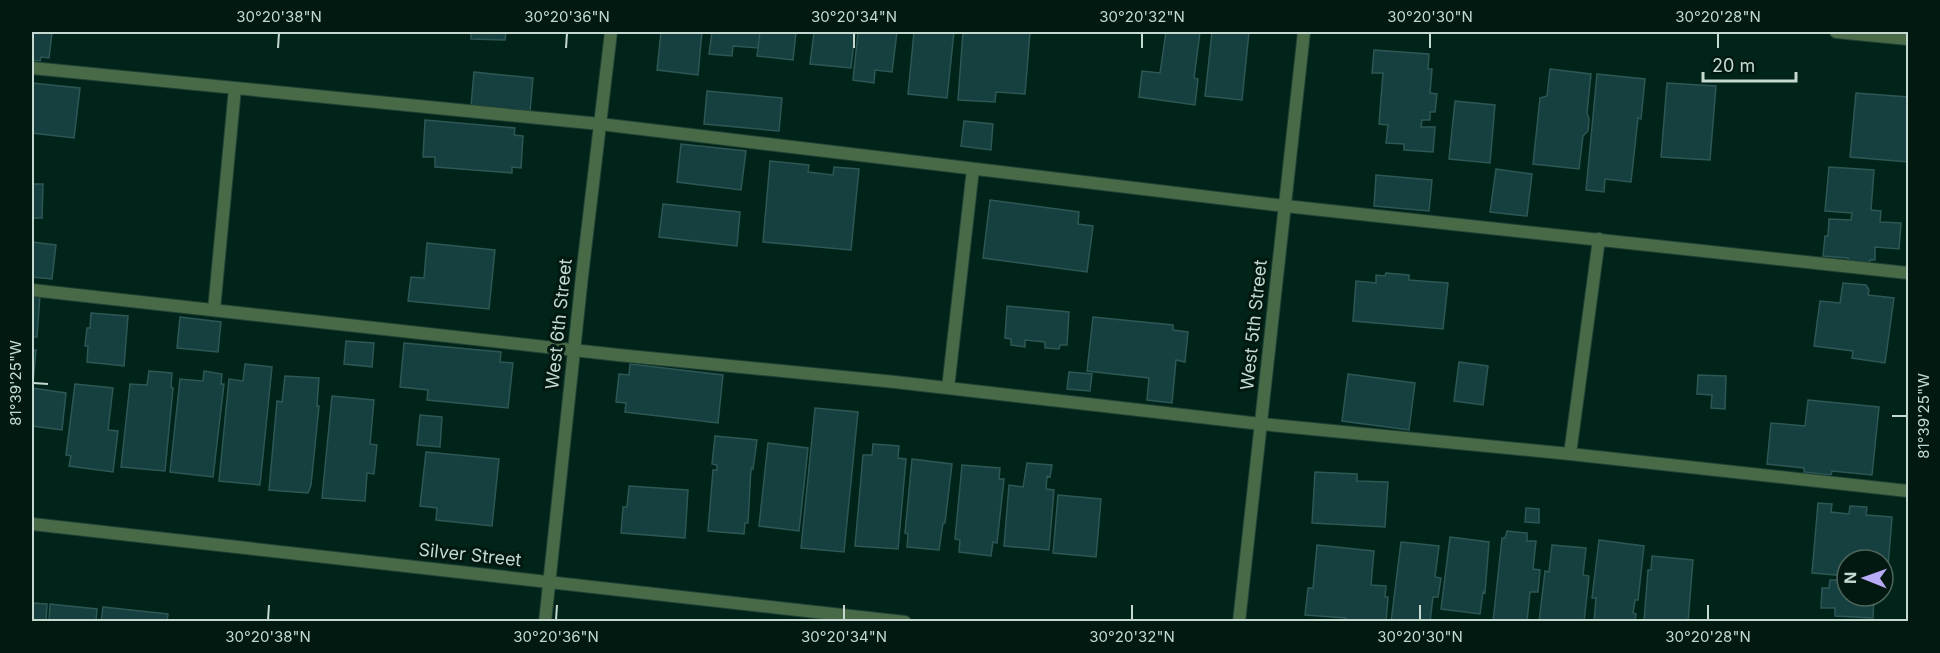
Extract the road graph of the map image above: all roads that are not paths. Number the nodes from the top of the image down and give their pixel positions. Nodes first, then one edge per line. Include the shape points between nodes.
1 (611, 32) edge
2 (1304, 32) edge
3 (1836, 32) edge
4 (1908, 39) edge
5 (32, 68) edge
6 (234, 88) junction
7 (600, 124) junction
8 (973, 169) junction
9 (1285, 206) junction
10 (1599, 239) junction
11 (1908, 273) edge
12 (32, 290) edge
13 (214, 310) junction
14 (575, 350) junction
15 (948, 388) junction
16 (1261, 424) junction
17 (1570, 454) junction
18 (1908, 491) edge
19 (32, 524) edge
20 (549, 582) junction
21 (545, 621) edge
22 (905, 621) edge
23 (1239, 621) edge

1 - 7 street, West 6th Street
2 - 9 street, West 5th Street
3 - 4 street
5 - 6 street
6 - 7 street
6 - 13 street
7 - 8 street
7 - 14 street, West 6th Street
8 - 9 street
8 - 15 street
9 - 10 street
9 - 16 street, West 5th Street
10 - 11 street
10 - 17 street
12 - 13 street
13 - 14 street
14 - 15 street
14 - 20 street, West 6th Street
15 - 16 street
16 - 17 street
16 - 23 street, West 5th Street
17 - 18 street
19 - 20 street, Silver Street
20 - 21 street, West 6th Street
20 - 22 street, Silver Street

